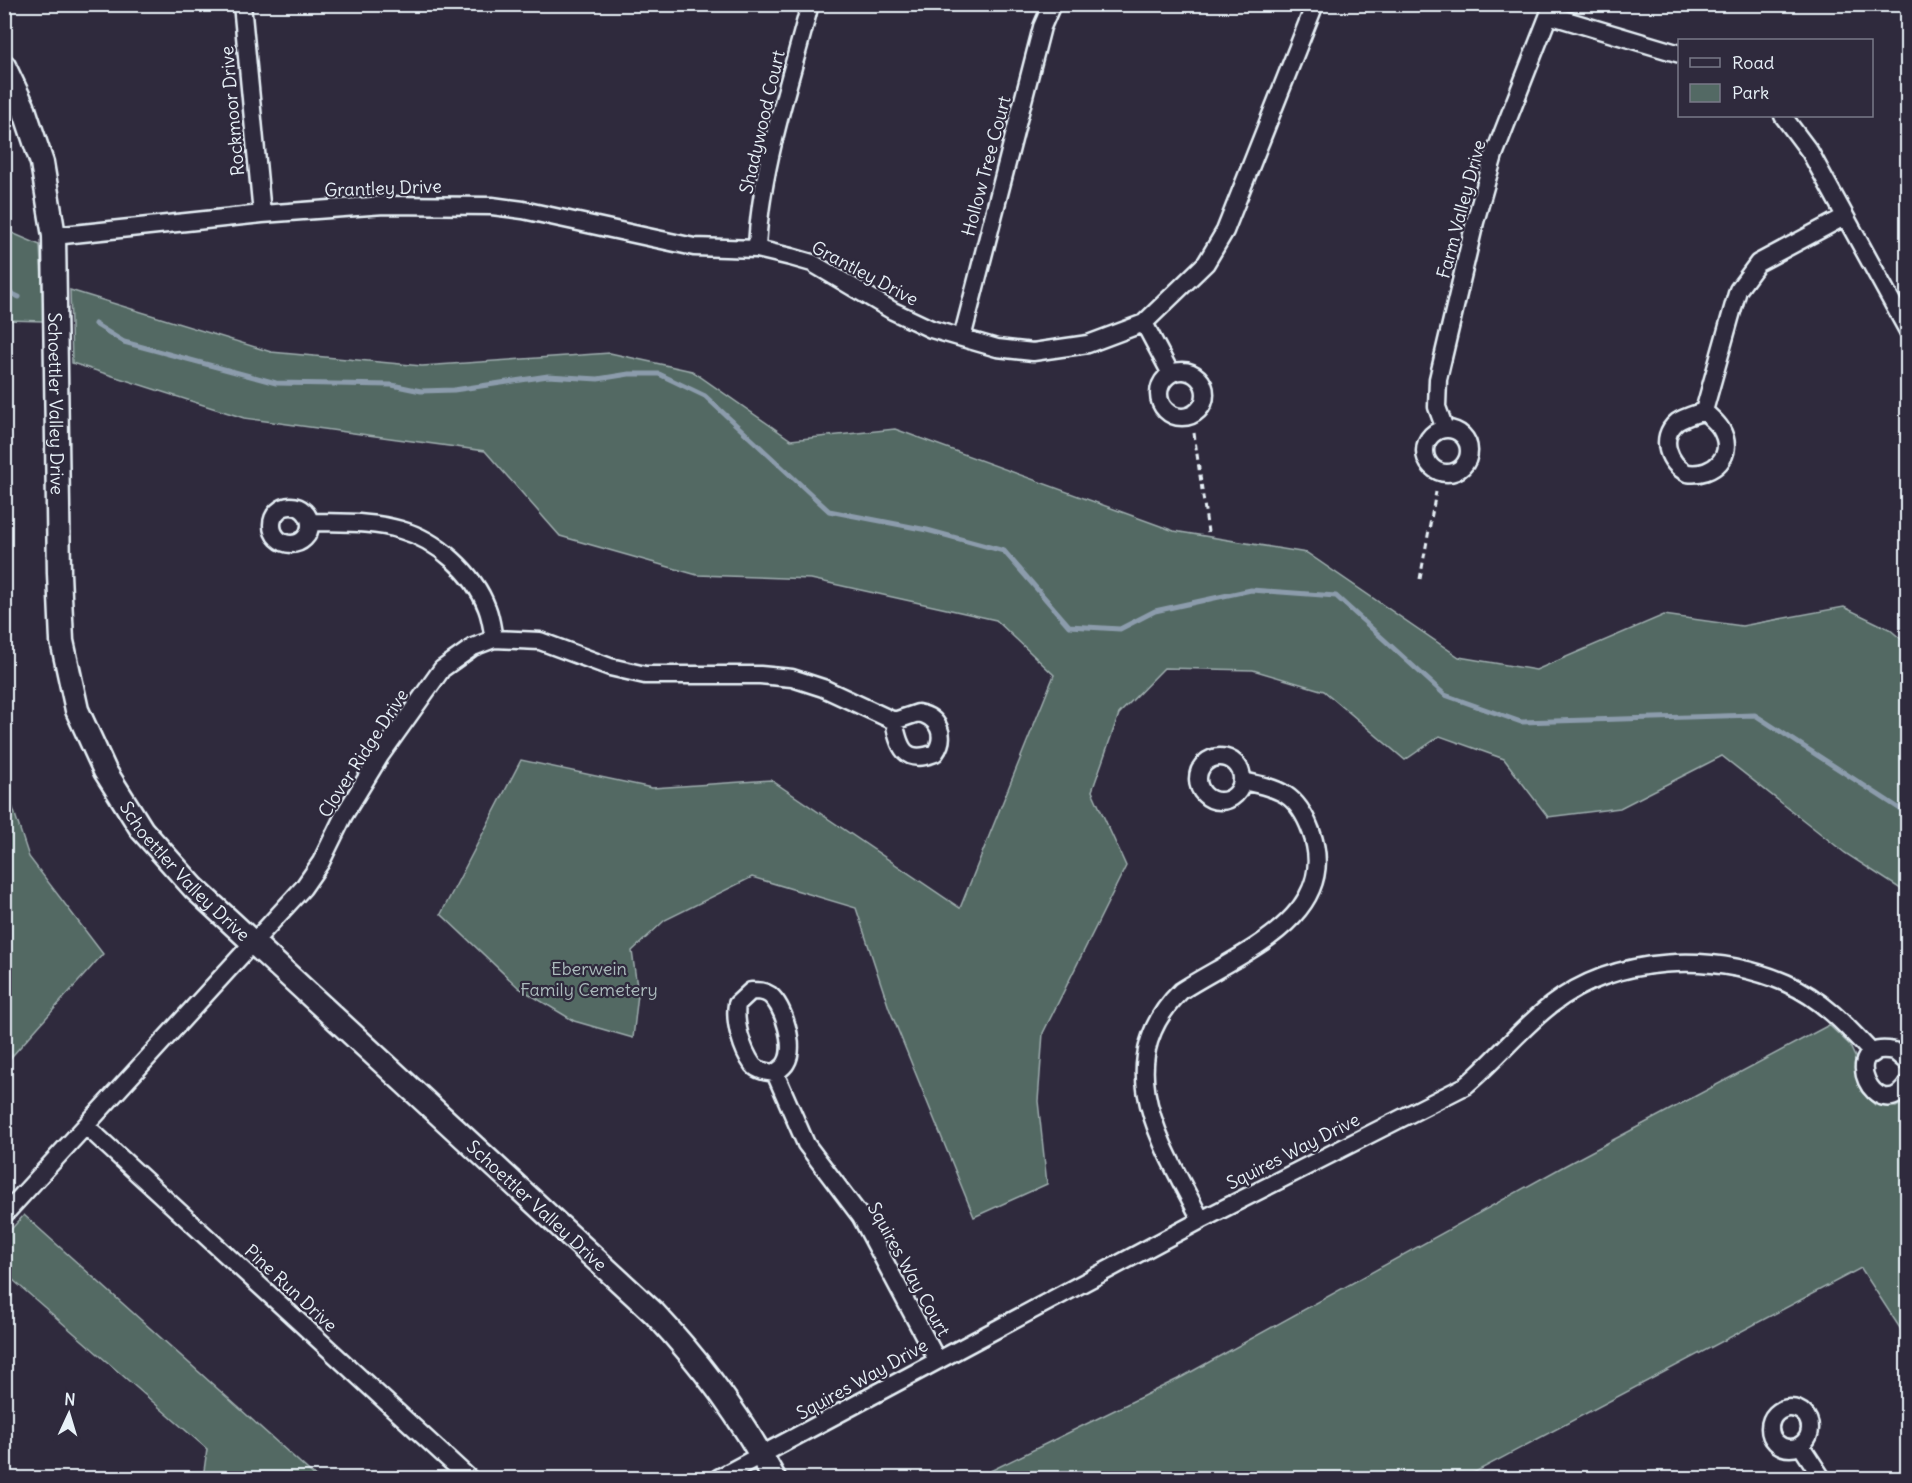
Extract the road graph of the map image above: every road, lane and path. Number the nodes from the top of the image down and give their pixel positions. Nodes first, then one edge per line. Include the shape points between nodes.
1 (242, 4) edge
2 (810, 4) edge
3 (1052, 4) edge
4 (1315, 4) edge
5 (1551, 10) edge
6 (1678, 53) edge
7 (4, 66) edge
8 (1784, 117) edge
9 (262, 214) junction
10 (1844, 217) junction
11 (54, 236) junction
12 (757, 249) junction
13 (1144, 323) junction
14 (1908, 331) edge
15 (962, 338) junction
16 (1170, 372) dead end
17 (1704, 411) dead end
18 (1445, 429) dead end
19 (1194, 432) dead end
20 (1436, 492) dead end
21 (310, 522) dead end
22 (1208, 532) dead end
23 (1420, 579) dead end
24 (495, 639) junction
25 (894, 721) dead end
26 (1243, 781) dead end
27 (253, 943) junction
28 (1873, 1054) junction
29 (1908, 1063) edge
30 (775, 1073) junction
31 (1908, 1083) edge
32 (86, 1126) junction
33 (4, 1215) edge
34 (1200, 1220) junction
35 (937, 1360) junction
36 (1801, 1446) dead end
37 (762, 1456) junction
38 (469, 1479) edge
39 (718, 1479) edge
40 (774, 1479) edge
41 (1822, 1479) edge

1 - 9 street, Rockmoor Drive
2 - 12 street, Shadywood Court via 769,167
3 - 15 street, Hollow Tree Court via 1042,27
4 - 13 street, Grantley Drive via 1225,231 1206,263
5 - 6 street
5 - 18 street, Farm Valley Drive via 1494,155 1475,222 1438,379 1437,407
7 - 11 street, Schoettler Valley Drive via 23,106 42,163
8 - 10 street via 1810,152
9 - 11 street, Grantley Drive
9 - 12 street, Grantley Drive via 384,205 492,206 694,247
10 - 14 street
10 - 17 street via 1758,263 1738,290
11 - 27 street, Schoettler Valley Drive via 58,573 62,640 77,710 105,771 142,830 194,888
12 - 15 street, Grantley Drive via 812,263 893,311
13 - 15 street, Grantley Drive via 1111,337 1061,350 997,348
13 - 16 street
19 - 22 path
20 - 23 path
21 - 24 street via 375,524 424,540 453,560 472,580 487,608
24 - 25 street, Clover Ridge Drive via 540,641 610,667 645,675 792,678
24 - 27 street, Clover Ridge Drive via 472,647 442,669 380,756 309,879
26 - 34 street via 1275,788 1293,797 1312,833 1315,874 1311,892 1287,926 1180,991 1167,1004 1149,1039 1143,1074 1153,1123
27 - 32 street, Clover Ridge Drive
27 - 37 street, Schoettler Valley Drive via 654,1313 694,1355 730,1403
28 - 29 street via 1887,1049
28 - 31 street via 1863,1074 1869,1088 1883,1096 1891,1095
28 - 34 street, Squires Way Drive via 1840,1018 1814,999 1787,983 1755,972 1679,963 1619,972 1552,1004 1465,1086
30 - 30 street via 789,1056 788,1034 774,1000 760,991 751,992 737,1004 737,1024 754,1066
30 - 35 street, Squires Way Court via 806,1144 861,1216
32 - 33 street, Clover Ridge Drive
32 - 38 street, Pine Run Drive
34 - 35 street, Squires Way Drive
35 - 37 street, Squires Way Drive
36 - 41 street
37 - 39 street, Squires Way Drive
37 - 40 street, Schoettler Valley Drive

